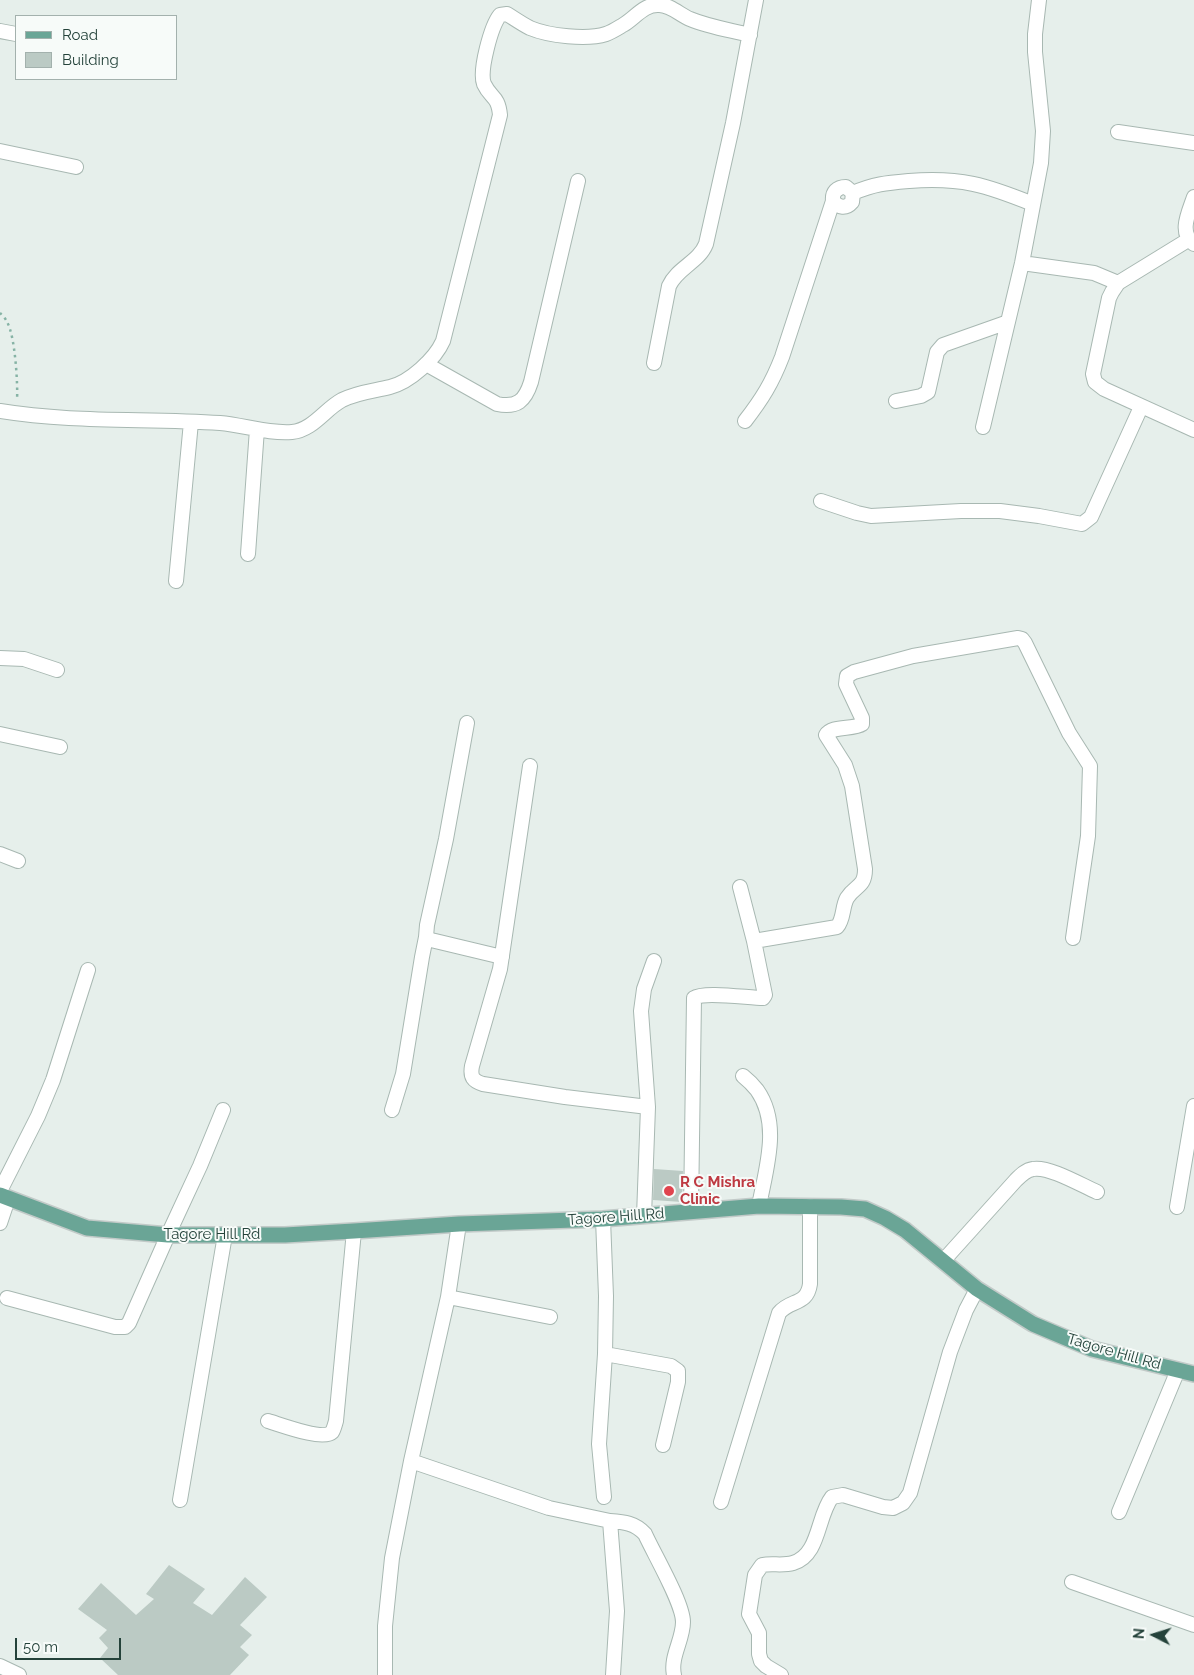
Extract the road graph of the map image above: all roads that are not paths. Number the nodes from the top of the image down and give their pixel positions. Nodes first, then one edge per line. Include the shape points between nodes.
1 (756, 0) edge
2 (1040, 0) edge
3 (0, 31) edge
4 (15, 34) edge
5 (750, 34) junction
6 (1118, 132) dead end
7 (1194, 143) edge
8 (0, 151) edge
9 (76, 167) dead end
10 (578, 181) dead end
11 (1194, 197) edge
12 (1033, 204) junction
13 (1191, 242) edge
14 (1022, 263) junction
15 (1118, 283) junction
16 (1008, 322) junction
17 (654, 363) dead end
18 (423, 366) junction
19 (896, 401) dead end
20 (1141, 407) junction
21 (0, 411) edge
22 (745, 421) dead end
23 (191, 422) junction
24 (983, 427) dead end
25 (257, 429) junction
26 (1194, 430) edge
27 (821, 501) dead end
28 (248, 554) dead end
29 (176, 581) dead end
30 (0, 658) edge
31 (57, 670) dead end
32 (467, 723) dead end
33 (0, 734) edge
34 (60, 747) dead end
35 (530, 766) dead end
36 (0, 854) edge
37 (18, 860) dead end
38 (740, 886) dead end
39 (426, 937) junction
40 (1073, 938) dead end
41 (754, 941) junction
42 (502, 957) junction
43 (654, 961) dead end
44 (88, 970) dead end
45 (744, 1076) dead end
46 (1194, 1106) edge
47 (648, 1107) junction
48 (222, 1110) dead end
49 (392, 1110) dead end
50 (1097, 1192) dead end
51 (3, 1195) edge
52 (760, 1206) junction
53 (810, 1206) junction
54 (1176, 1207) dead end
55 (691, 1211) junction
56 (644, 1216) junction
57 (603, 1219) junction
58 (0, 1223) edge
59 (459, 1224) junction
60 (354, 1232) junction
61 (168, 1235) junction
62 (224, 1235) junction
63 (943, 1261) junction
64 (977, 1289) junction
65 (448, 1297) junction
66 (7, 1298) dead end
67 (550, 1317) dead end
68 (605, 1354) junction
69 (1178, 1370) junction
70 (1194, 1374) edge
71 (268, 1421) dead end
72 (663, 1445) dead end
73 (410, 1461) junction
74 (604, 1497) dead end
75 (180, 1500) dead end
76 (721, 1502) dead end
77 (1119, 1512) dead end
78 (610, 1521) junction
79 (1072, 1582) dead end
80 (1194, 1625) edge
81 (0, 1666) edge
82 (19, 1675) edge
83 (385, 1675) edge
84 (613, 1675) edge
85 (674, 1675) edge
86 (781, 1675) edge

1 - 5 street
2 - 12 street via 1035,52 1043,132
3 - 4 street
5 - 17 street via 706,244 669,286
5 - 18 street via 690,19 661,5 650,6 606,34 595,36 545,33 507,14 500,16 494,23 482,76 497,100 500,115 443,341 436,354
6 - 7 street
8 - 9 street
10 - 18 street via 526,396 516,404 497,404
11 - 13 street via 1185,226 1186,236
12 - 14 street
12 - 22 street via 980,184 945,179 870,185 853,193 846,187 837,189 776,373
13 - 15 street
14 - 15 street via 1094,273
14 - 16 street
15 - 20 street via 1109,298 1093,378 1098,386
16 - 19 street via 943,345 937,352 928,392
16 - 24 street
18 - 25 street via 405,381 341,400 303,429 285,432
20 - 26 street
20 - 27 street via 1091,517 1082,524 1000,511 871,516
21 - 23 street via 65,418
23 - 25 street
23 - 29 street
25 - 28 street
30 - 31 street via 24,659
32 - 39 street
33 - 34 street
35 - 42 street
36 - 37 street
38 - 41 street
39 - 42 street
39 - 49 street via 404,1074
40 - 41 street via 1088,836 1090,766 1071,738 1025,643 1018,638 913,656 848,676 846,684 862,724 826,735 845,765 852,786 865,878 847,899 837,927
41 - 55 street via 764,998 710,995 694,998
42 - 47 street via 472,1066 473,1080 565,1097
43 - 47 street via 644,989 641,1011
44 - 51 street via 53,1080
45 - 52 street via 757,1089 770,1126
46 - 54 street
47 - 56 street
48 - 61 street
50 - 63 street via 1050,1171 1026,1171
51 - 58 street
51 - 61 main road, Tagore Hill Rd via 87,1228
52 - 53 main road, Tagore Hill Rd
52 - 55 main road, Tagore Hill Rd
53 - 63 main road, Tagore Hill Rd via 841,1206 886,1218
53 - 76 street via 808,1294 780,1313
55 - 56 main road, Tagore Hill Rd
56 - 57 main road, Tagore Hill Rd
57 - 59 main road, Tagore Hill Rd
57 - 68 street
59 - 60 main road, Tagore Hill Rd
59 - 65 street
60 - 62 main road, Tagore Hill Rd
60 - 71 street via 336,1421 332,1432 322,1435
61 - 62 main road, Tagore Hill Rd
61 - 66 street via 134,1315 125,1327 107,1326
62 - 75 street
63 - 64 main road, Tagore Hill Rd
64 - 69 main road, Tagore Hill Rd via 1033,1324 1059,1336 1092,1349
64 - 86 street via 950,1352 910,1493 903,1503 883,1508 843,1495 832,1497 805,1556 785,1565 762,1565 755,1575 749,1614 759,1633 759,1654 766,1666
65 - 67 street
65 - 73 street
68 - 72 street via 670,1366 678,1371
68 - 74 street via 600,1444
69 - 70 main road, Tagore Hill Rd
69 - 77 street
73 - 78 street via 549,1508
73 - 83 street via 386,1608
78 - 84 street via 617,1611
78 - 85 street via 630,1524 645,1534 681,1608 683,1624 674,1660
79 - 80 street
81 - 82 street

